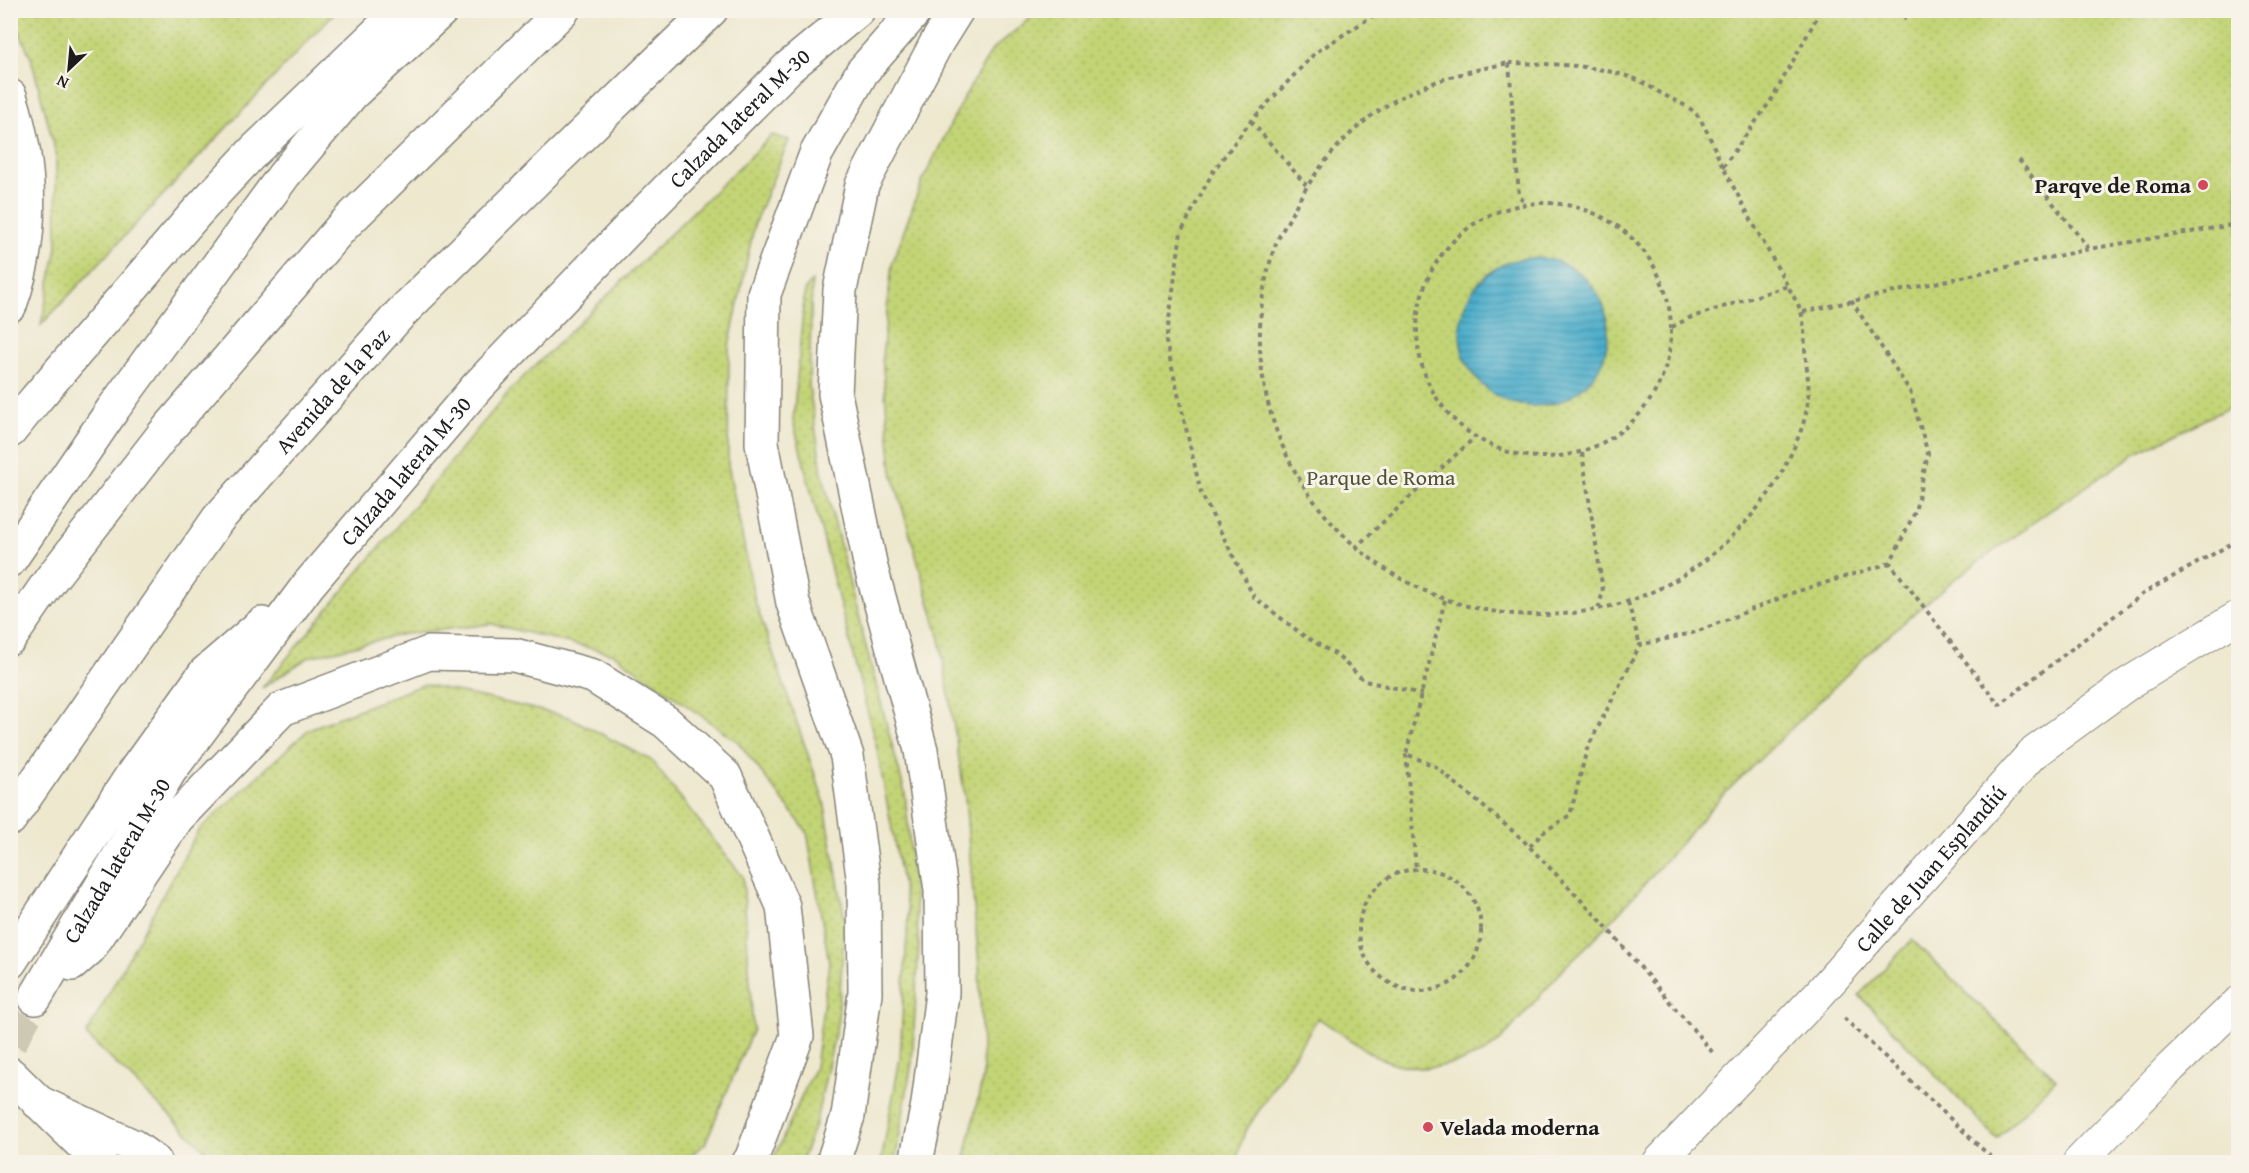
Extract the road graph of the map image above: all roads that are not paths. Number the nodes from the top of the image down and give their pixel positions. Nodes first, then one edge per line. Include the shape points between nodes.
1 (401, 10) edge
2 (442, 10) edge
3 (563, 10) edge
4 (711, 10) edge
5 (858, 10) edge
6 (916, 10) edge
7 (957, 10) edge
8 (10, 96) edge
9 (10, 305) edge
10 (10, 431) edge
11 (10, 560) edge
12 (309, 584) junction
13 (2238, 617) edge
14 (10, 638) edge
15 (10, 819) edge
16 (10, 962) edge
17 (2238, 1003) edge
18 (10, 1074) edge
19 (38, 1102) junction
20 (144, 1154) edge
21 (100, 1162) edge
22 (749, 1162) edge
23 (833, 1162) edge
24 (916, 1162) edge
25 (1659, 1162) edge
26 (2079, 1162) edge

1 - 10 highway via 204,204
2 - 11 highway via 352,94 284,175 113,409
3 - 14 highway via 341,228 163,435
4 - 15 highway, Avenida de la Paz via 401,312 218,519
5 - 12 highway, Calzada lateral M-30 via 789,67 477,387
6 - 23 highway via 862,72 816,154 764,294 762,443 793,603 847,756 864,884 865,993 848,1116
7 - 24 highway via 862,185 840,290 835,394 871,568 921,750 941,890 942,993 928,1104
8 - 9 highway via 20,127 27,175 28,231
12 - 16 highway via 205,673 132,775
12 - 22 highway, Calzada lateral M-30 via 169,772 35,998 89,949 177,818 282,709 429,653 514,655 593,676 666,722 725,776 783,906 797,1036
13 - 25 street, Calle de Juan Esplandiú via 2128,683 2032,754 1819,994
17 - 26 street
18 - 19 highway
19 - 20 highway
19 - 21 highway

